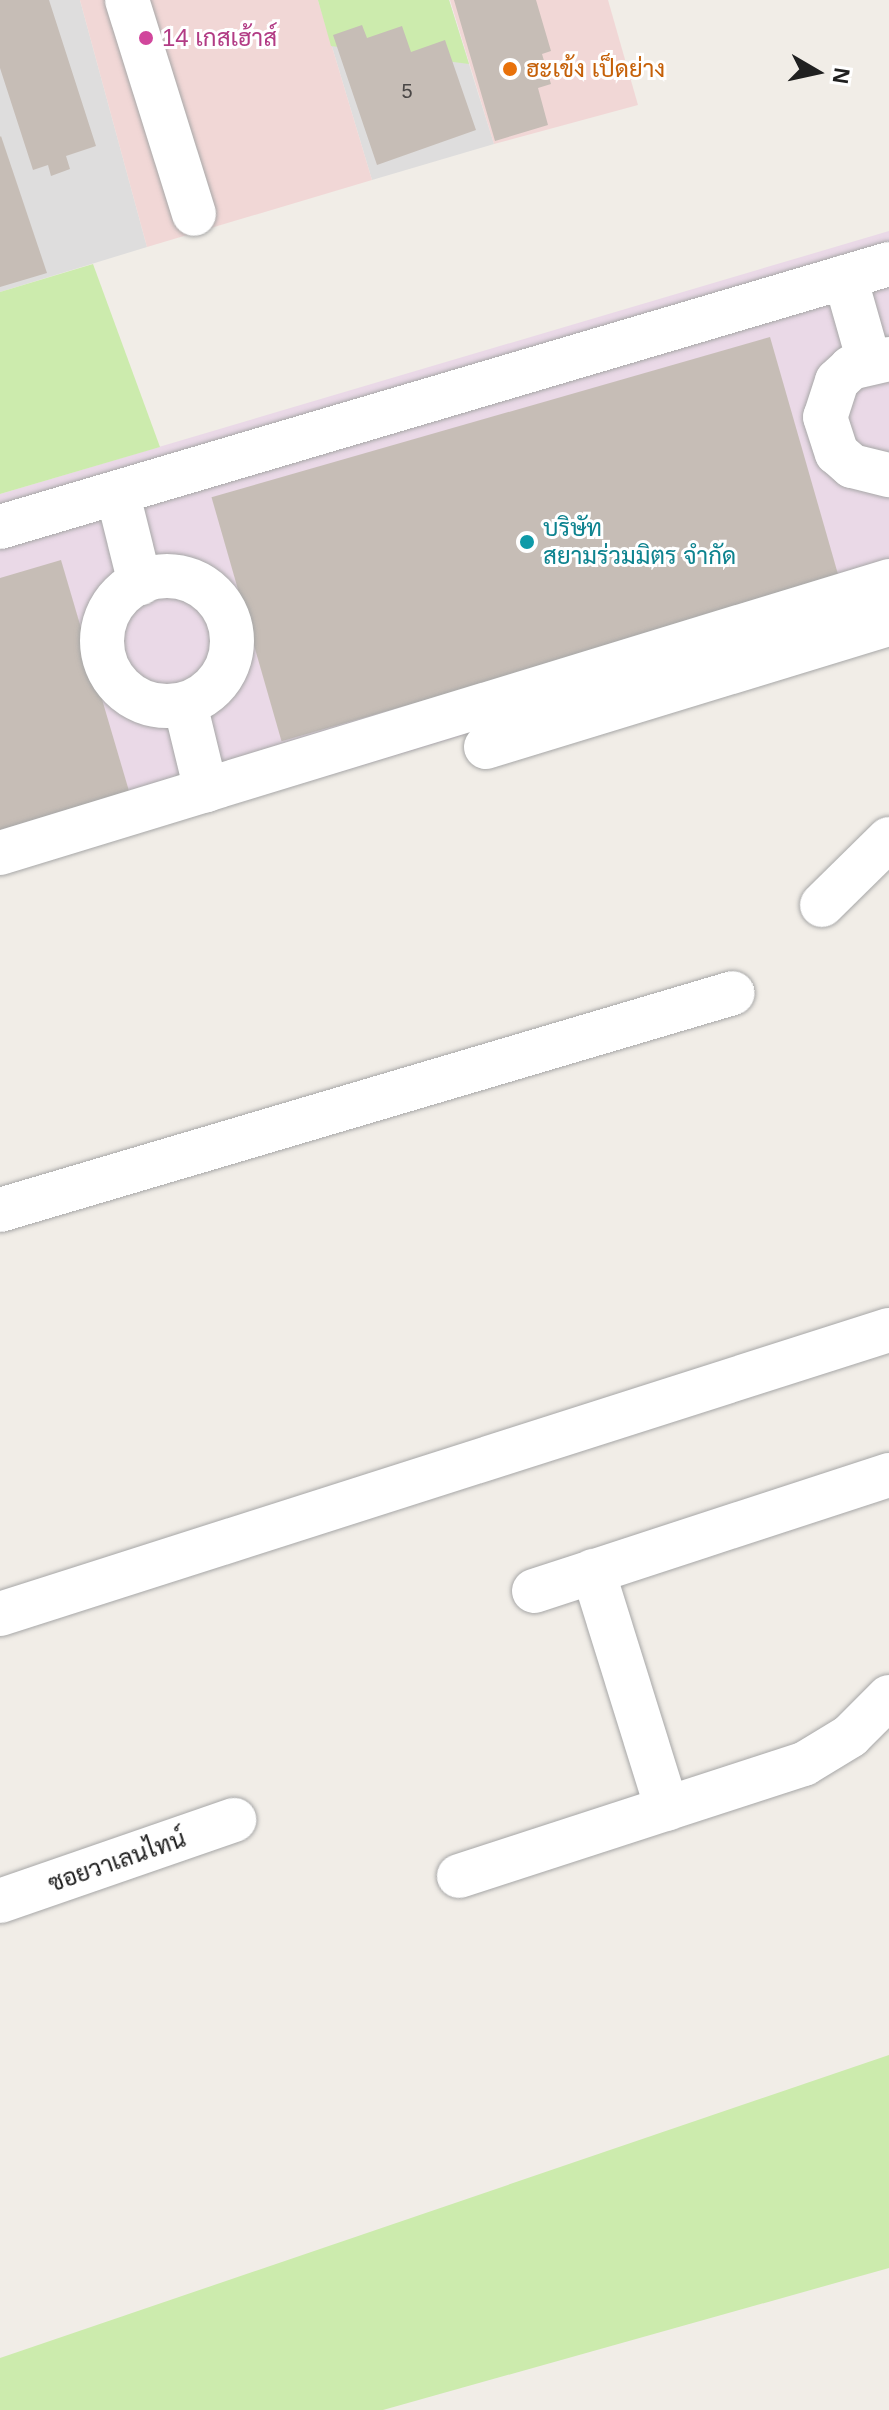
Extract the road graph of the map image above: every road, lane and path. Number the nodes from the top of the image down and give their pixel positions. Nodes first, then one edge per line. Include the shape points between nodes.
1 (127, 0) edge
2 (194, 214) dead end
3 (889, 264) edge
4 (845, 277) junction
5 (879, 360) edge
6 (889, 475) edge
7 (118, 495) junction
8 (0, 527) edge
9 (889, 581) edge
10 (140, 583) junction
11 (889, 624) edge
12 (185, 704) junction
13 (486, 747) dead end
14 (206, 790) junction
15 (889, 839) edge
16 (0, 853) edge
17 (822, 905) dead end
18 (733, 993) dead end
19 (0, 1210) edge
20 (889, 1330) edge
21 (889, 1475) edge
22 (593, 1571) junction
23 (534, 1591) dead end
24 (0, 1614) edge
25 (889, 1697) edge
26 (667, 1809) junction
27 (234, 1820) dead end
28 (459, 1876) dead end
29 (0, 1901) edge

1 - 2 street
3 - 4 street
4 - 5 street
4 - 7 street
5 - 6 street via 837,381 825,417 837,453 852,466
7 - 8 street
7 - 10 street
9 - 14 street
10 - 12 street via 116,601 106,619 104,659 113,678 135,698 164,706
10 - 12 street via 172,576 193,581 213,594 226,613 231,646 220,678
11 - 13 street
12 - 14 street
14 - 16 street
15 - 17 street
18 - 19 street
20 - 24 street
21 - 22 street
22 - 23 street
22 - 26 street
25 - 26 street via 850,1736 804,1764
26 - 28 street
27 - 29 street, ซอยวาเลนไทน์

